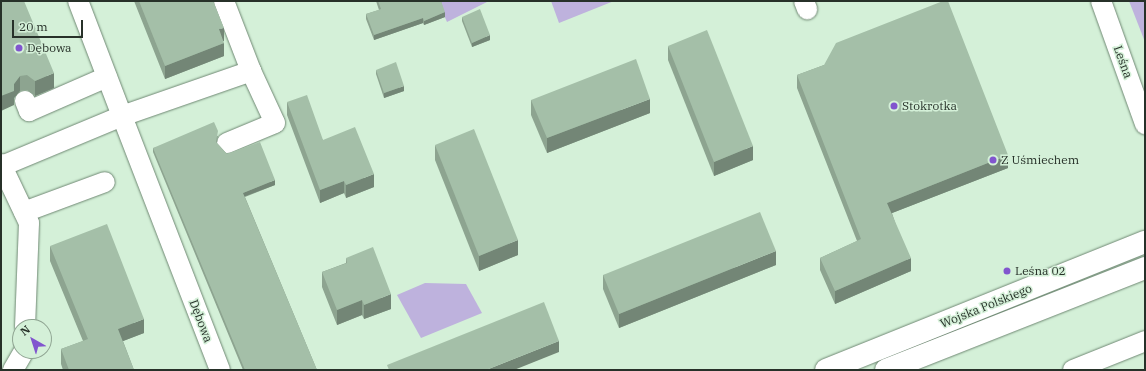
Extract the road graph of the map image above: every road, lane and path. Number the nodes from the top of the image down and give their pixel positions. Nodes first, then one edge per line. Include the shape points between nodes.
1 (78, 1) edge
2 (224, 1) edge
3 (1101, 1) edge
4 (251, 71) junction
5 (107, 77) junction
6 (25, 101) dead end
7 (122, 116) junction
8 (1145, 124) edge
9 (227, 143) dead end
10 (2, 165) edge
11 (105, 182) dead end
12 (24, 212) junction
13 (1145, 242) edge
14 (1145, 268) edge
15 (25, 319) edge
16 (1145, 341) edge
17 (19, 359) edge
18 (13, 370) edge
19 (220, 370) edge
20 (826, 370) edge
21 (886, 370) edge
22 (1073, 370) edge

1 - 5 street, Dębowa
2 - 4 street
3 - 8 street, Leśna
4 - 7 street
4 - 9 street via 274,123
5 - 6 street via 29,111
5 - 7 street, Dębowa
7 - 10 street
7 - 19 street, Dębowa
10 - 12 street
11 - 12 street
12 - 15 street via 29,223
13 - 20 main road, Wojska Polskiego
14 - 21 main road, Wojska Polskiego
16 - 22 street
17 - 18 street

